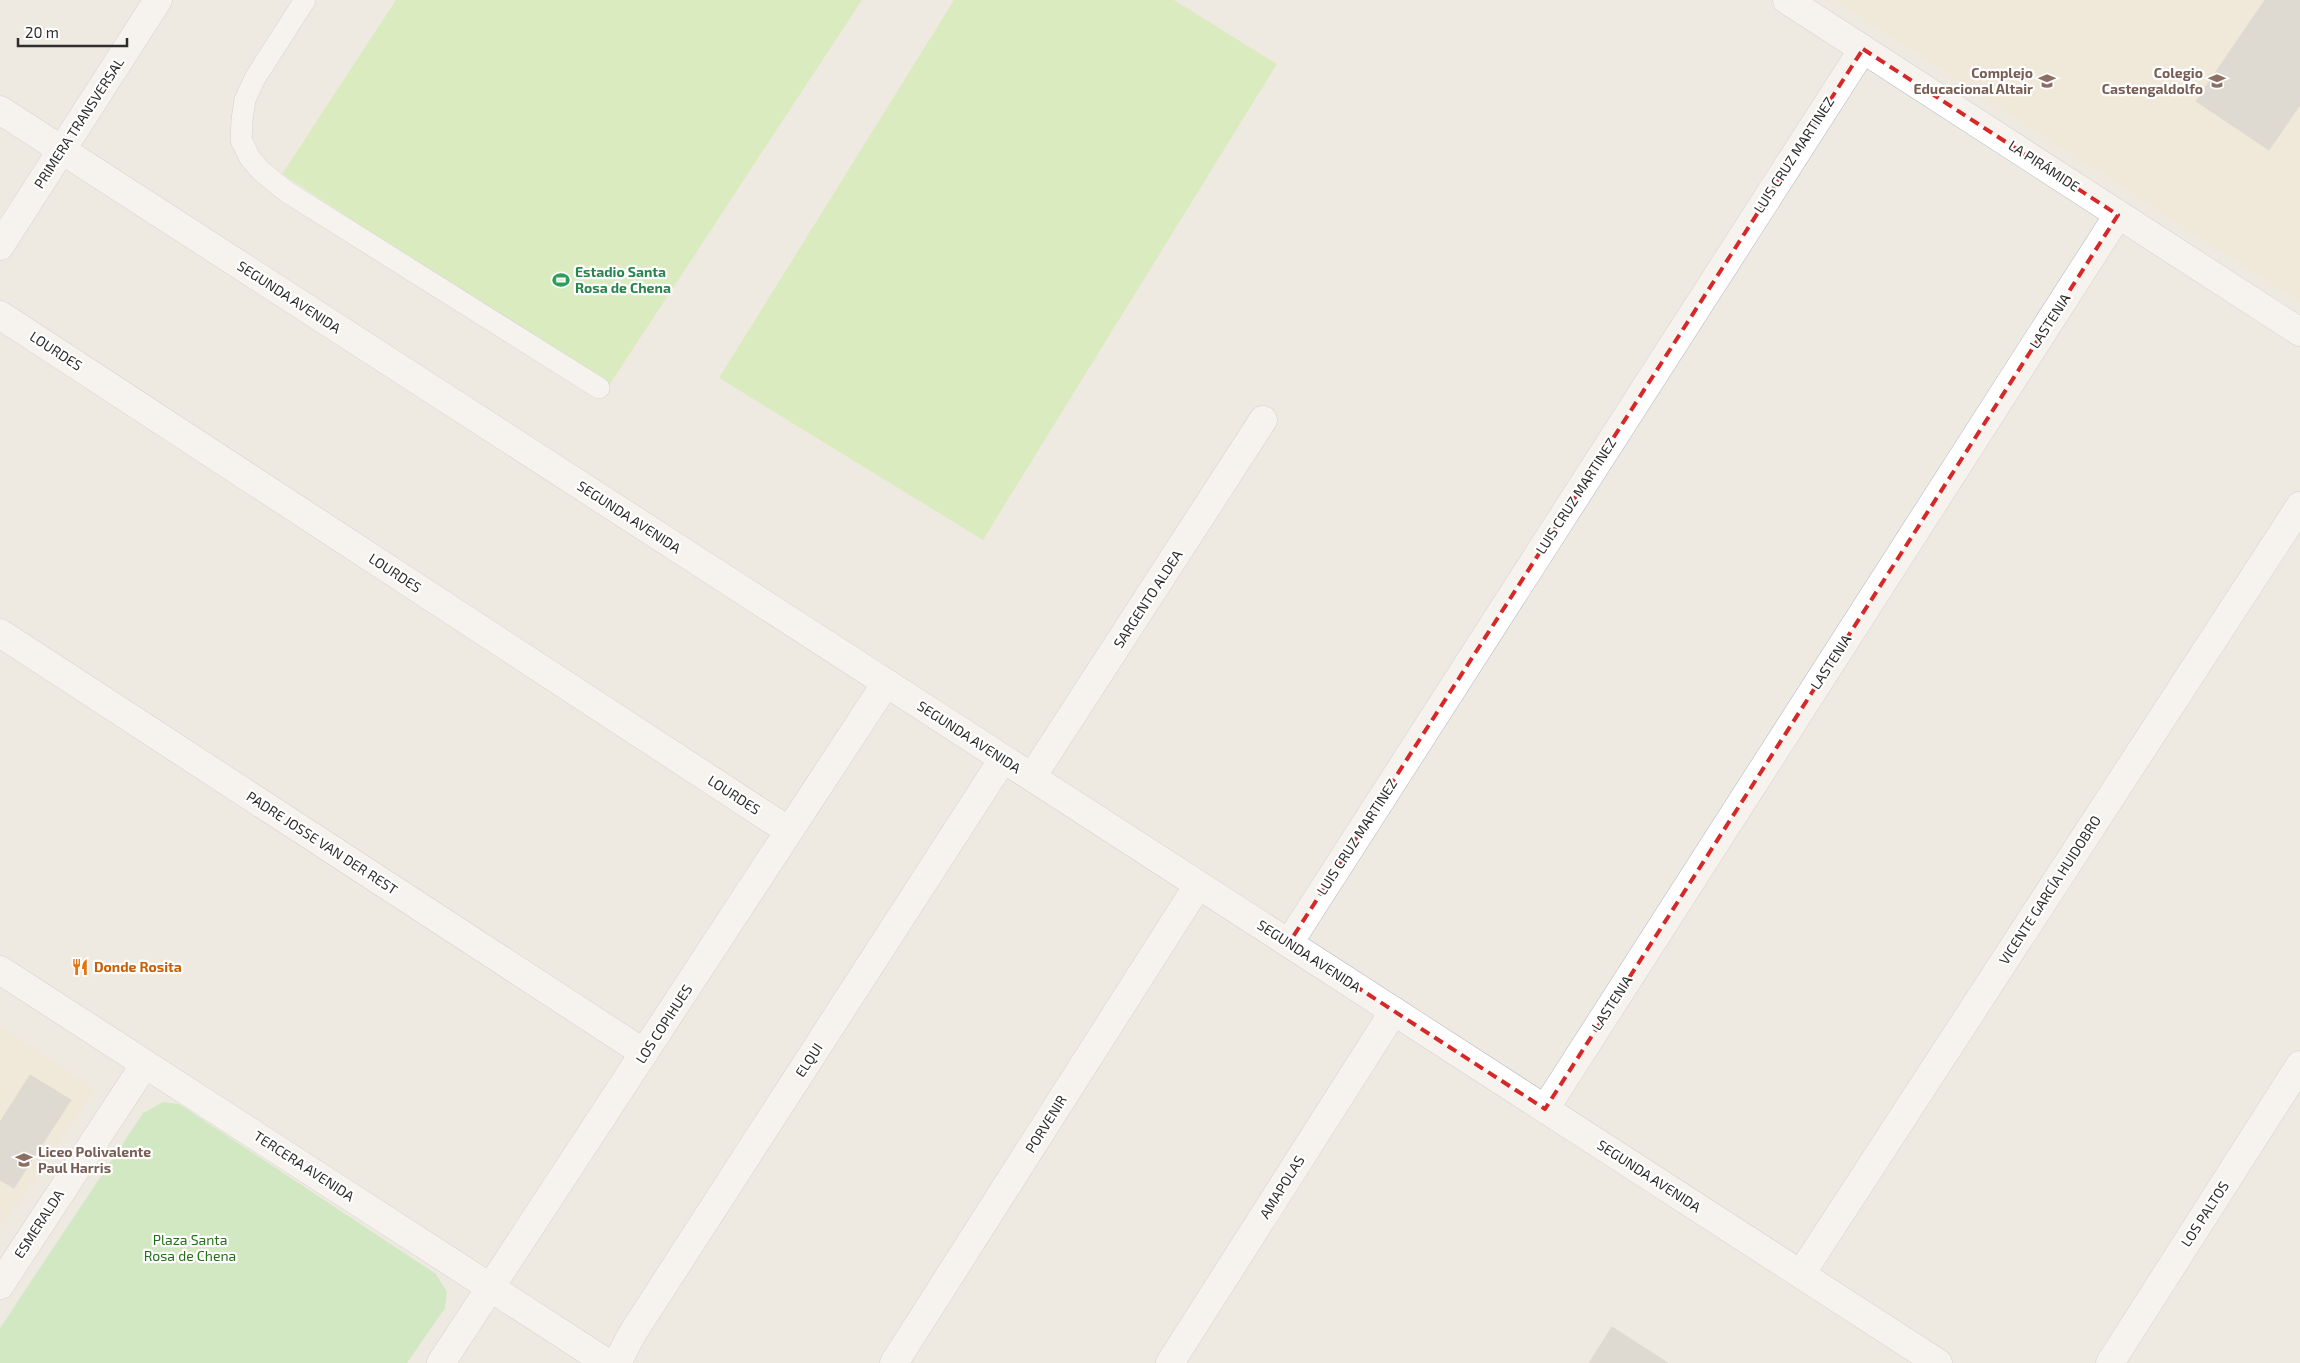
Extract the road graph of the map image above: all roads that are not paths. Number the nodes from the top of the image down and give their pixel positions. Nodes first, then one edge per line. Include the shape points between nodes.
1 (158, 0) edge
2 (305, 0) edge
3 (1787, 0) edge
4 (1863, 49) junction
5 (0, 110) edge
6 (62, 151) junction
7 (2118, 215) junction
8 (0, 246) edge
9 (0, 315) edge
10 (2300, 332) edge
11 (599, 388) dead end
12 (1263, 420) dead end
13 (2300, 506) edge
14 (0, 633) edge
15 (886, 683) junction
16 (1003, 759) junction
17 (1032, 777) junction
18 (790, 831) junction
19 (1198, 885) junction
20 (1288, 943) junction
21 (0, 970) edge
22 (1394, 1011) junction
23 (644, 1053) junction
24 (145, 1064) junction
25 (2300, 1065) edge
26 (1545, 1109) junction
27 (1801, 1274) junction
28 (0, 1284) edge
29 (492, 1288) junction
30 (440, 1363) edge
31 (607, 1363) edge
32 (617, 1363) edge
33 (894, 1363) edge
34 (1170, 1363) edge
35 (1938, 1363) edge
36 (2110, 1363) edge

1 - 6 street, PRIMERA TRANSVERSAL
2 - 11 lane via 255,78 245,100 241,140 250,158 287,192
3 - 4 street, LA PIRÁMIDE
4 - 7 street, LA PIRÁMIDE
4 - 20 street, LUIS CRUZ MARTINEZ
5 - 6 street, SEGUNDA AVENIDA
6 - 8 street, PRIMERA TRANSVERSAL
6 - 15 street, SEGUNDA AVENIDA
7 - 10 street, LA PIRÁMIDE
7 - 26 street, LASTENIA
9 - 18 street, LOURDES
12 - 17 street, SARGENTO ALDEA
13 - 27 street, VICENTE GARCÍA HUIDOBRO
14 - 23 street, PADRE JOSSE VAN DER REST
15 - 16 street, SEGUNDA AVENIDA
15 - 18 street, LOS COPIHUES
16 - 17 street, SEGUNDA AVENIDA
16 - 32 street, ELQUI via 632,1334
17 - 19 street, SEGUNDA AVENIDA
18 - 23 street, LOS COPIHUES
19 - 20 street, SEGUNDA AVENIDA
19 - 33 street, PORVENIR
20 - 22 street, SEGUNDA AVENIDA
21 - 24 street, TERCERA AVENIDA
22 - 26 street, SEGUNDA AVENIDA
22 - 34 street, AMAPOLAS
23 - 29 street, LOS COPIHUES
24 - 28 street, ESMERALDA
24 - 29 street, TERCERA AVENIDA
25 - 36 street, LOS PALTOS
26 - 27 street, SEGUNDA AVENIDA
27 - 35 street, SEGUNDA AVENIDA
29 - 30 street, LOS COPIHUES
29 - 31 street, TERCERA AVENIDA

